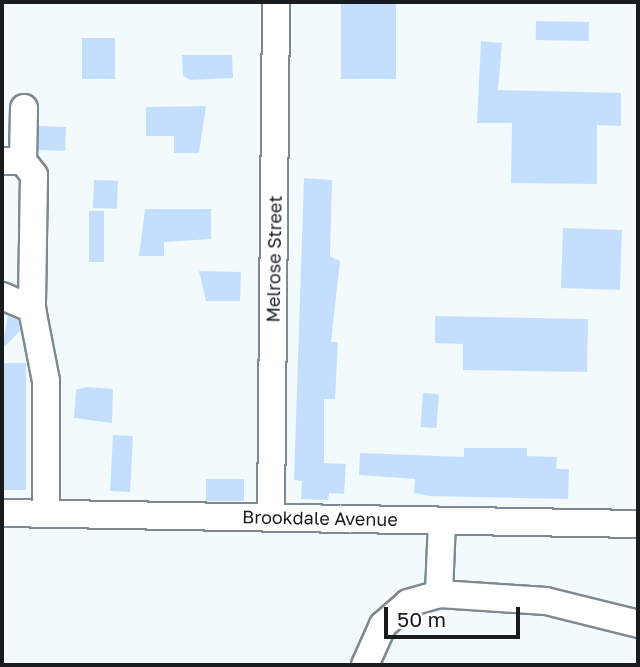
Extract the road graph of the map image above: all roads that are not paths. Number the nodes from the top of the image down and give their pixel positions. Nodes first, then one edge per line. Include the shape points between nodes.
1 (276, 2) edge
2 (23, 108) dead end
3 (12, 161) edge
4 (2, 296) edge
5 (32, 309) junction
6 (2, 513) edge
7 (46, 514) junction
8 (271, 517) junction
9 (442, 521) junction
10 (638, 524) edge
11 (439, 594) junction
12 (638, 624) edge
13 (365, 665) edge

1 - 8 street, Melrose Street
2 - 3 street
3 - 5 street via 34,175
4 - 5 street
5 - 7 street via 46,381
6 - 7 street, Brookdale Avenue
7 - 8 street, Brookdale Avenue
8 - 9 street, Brookdale Avenue
9 - 10 street, Brookdale Avenue
9 - 11 street
11 - 12 street via 546,601
11 - 13 street via 408,603 383,625

